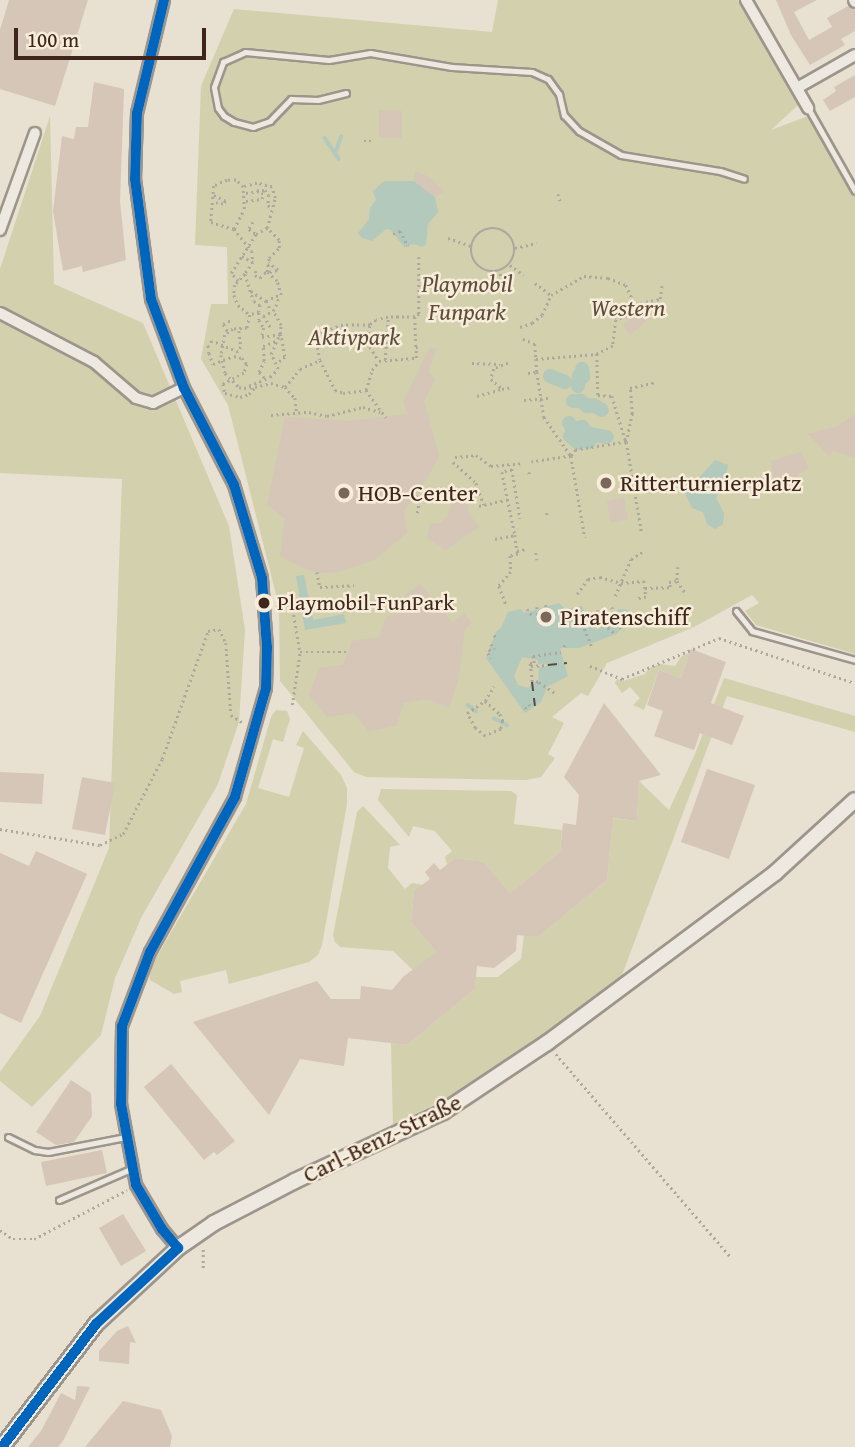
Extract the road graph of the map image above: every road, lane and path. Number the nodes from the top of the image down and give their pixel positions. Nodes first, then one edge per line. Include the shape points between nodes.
1 (164, 0) edge
2 (746, 0) edge
3 (855, 55) edge
4 (797, 88) junction
5 (346, 93) dead end
6 (808, 108) joint
7 (35, 133) dead end
8 (364, 141) dead end
9 (374, 141) dead end
10 (744, 179) dead end
11 (243, 187) junction
12 (256, 190) junction
13 (855, 191) edge
14 (245, 193) junction
15 (558, 194) dead end
16 (215, 195) junction
17 (246, 201) junction
18 (560, 201) dead end
19 (215, 202) junction
20 (272, 208) junction
21 (253, 222) dead end
22 (213, 224) junction
23 (267, 228) junction
24 (234, 229) junction
25 (0, 230) edge
26 (209, 230) dead end
27 (256, 234) junction
28 (393, 234) dead end
29 (448, 238) dead end
30 (536, 243) dead end
31 (248, 246) junction
32 (408, 246) dead end
33 (471, 246) junction
34 (515, 248) junction
35 (242, 256) junction
36 (419, 257) dead end
37 (253, 262) junction
38 (268, 263) junction
39 (510, 265) junction
40 (256, 271) dead end
41 (500, 271) junction
42 (264, 272) junction
43 (245, 274) junction
44 (524, 275) dead end
45 (238, 281) junction
46 (535, 282) dead end
47 (662, 285) dead end
48 (500, 287) dead end
49 (251, 291) junction
50 (551, 295) junction
51 (276, 296) junction
52 (266, 301) junction
53 (635, 304) junction
54 (271, 309) junction
55 (259, 312) junction
56 (0, 313) edge
57 (250, 315) junction
58 (388, 317) junction
59 (415, 317) junction
60 (232, 320) dead end
61 (370, 326) junction
62 (270, 327) dead end
63 (520, 327) dead end
64 (239, 331) junction
65 (228, 332) junction
66 (280, 334) junction
67 (523, 339) dead end
68 (276, 341) junction
69 (221, 346) junction
70 (416, 348) junction
71 (421, 348) dead end
72 (597, 354) junction
73 (536, 359) junction
74 (320, 360) junction
75 (385, 360) junction
76 (379, 361) junction
77 (222, 363) junction
78 (278, 363) junction
79 (472, 363) dead end
80 (508, 363) dead end
81 (500, 364) junction
82 (537, 372) junction
83 (528, 373) dead end
84 (264, 378) junction
85 (229, 380) junction
86 (655, 382) dead end
87 (255, 387) junction
88 (285, 387) junction
89 (513, 387) dead end
90 (184, 388) junction
91 (244, 388) junction
92 (502, 388) junction
93 (366, 390) junction
94 (477, 396) dead end
95 (539, 397) junction
96 (548, 398) dead end
97 (524, 400) dead end
98 (380, 412) junction
99 (271, 415) dead end
100 (297, 415) junction
101 (386, 418) dead end
102 (626, 442) junction
103 (571, 456) junction
104 (456, 457) dead end
105 (453, 461) dead end
106 (531, 462) dead end
107 (523, 463) dead end
108 (511, 464) junction
109 (512, 470) junction
110 (432, 492) dead end
111 (509, 500) junction
112 (417, 513) dead end
113 (520, 518) dead end
114 (641, 531) dead end
115 (515, 535) junction
116 (585, 538) dead end
117 (495, 539) dead end
118 (526, 549) dead end
119 (517, 551) junction
120 (642, 552) dead end
121 (536, 553) dead end
122 (537, 559) dead end
123 (678, 567) dead end
124 (317, 572) dead end
125 (677, 580) junction
126 (621, 583) junction
127 (354, 585) dead end
128 (645, 588) junction
129 (577, 594) dead end
130 (686, 594) dead end
131 (615, 596) dead end
132 (320, 599) dead end
133 (636, 599) dead end
134 (292, 604) junction
135 (506, 604) dead end
136 (546, 606) dead end
137 (537, 607) dead end
138 (266, 609) junction
139 (527, 609) dead end
140 (613, 609) dead end
141 (597, 610) dead end
142 (736, 611) dead end
143 (546, 612) dead end
144 (598, 622) junction
145 (623, 629) dead end
146 (616, 634) dead end
147 (491, 644) dead end
148 (590, 644) dead end
149 (495, 649) dead end
150 (300, 652) junction
151 (348, 652) dead end
152 (561, 652) dead end
153 (493, 653) dead end
154 (491, 658) dead end
155 (855, 660) edge
156 (532, 664) junction
157 (548, 664) dead end
158 (590, 666) dead end
159 (855, 683) edge
160 (494, 686) dead end
161 (554, 693) dead end
162 (485, 701) junction
163 (292, 705) dead end
164 (527, 705) dead end
165 (530, 710) dead end
166 (257, 726) junction
167 (855, 800) edge
168 (0, 830) edge
169 (547, 1043) junction
170 (127, 1136) junction
171 (8, 1137) dead end
172 (133, 1168) junction
173 (136, 1185) junction
174 (60, 1200) dead end
175 (0, 1230) edge
176 (196, 1235) junction
177 (178, 1248) junction
178 (730, 1256) dead end
179 (202, 1268) dead end
180 (2, 1447) edge

1 - 90 street via 136,113 135,178 151,299
2 - 4 street
3 - 4 street
4 - 6 street
5 - 10 lane via 317,100 291,99 270,121 253,127 224,116 214,87 223,62 245,52 329,60 370,53 452,67 532,72 548,79 559,94 564,115 579,131 621,155
6 - 13 lane
7 - 25 street
8 - 9 path
11 - 14 path
11 - 16 path via 236,180 227,180 214,186
11 - 20 path via 268,184 274,192
12 - 14 path
12 - 17 path via 263,194 262,199
12 - 20 path via 267,192
14 - 17 path
15 - 18 path
16 - 19 path
16 - 19 path via 226,201
17 - 24 path
19 - 22 path
20 - 23 path
21 - 27 path via 249,229
22 - 24 path
22 - 26 path
23 - 27 path
23 - 38 path via 278,235 280,244
24 - 31 path
27 - 31 path
28 - 32 path via 400,231
29 - 33 path
30 - 34 path
31 - 35 path
31 - 37 path
33 - 34 path via 479,233 494,228 508,234
33 - 41 path via 472,259 481,269
34 - 39 path
35 - 37 path
35 - 45 path via 231,273
36 - 59 path via 419,314
37 - 43 path
38 - 42 path
38 - 42 path via 278,270
39 - 41 path
39 - 44 path
40 - 42 path via 258,278
41 - 48 path
42 - 51 path via 277,281 281,295
43 - 45 path
43 - 49 path
45 - 57 path via 234,295
46 - 50 path
47 - 53 path via 660,299
49 - 52 path
49 - 55 path
50 - 53 path via 584,276 608,278 626,285
50 - 63 path via 542,315
51 - 52 path
51 - 54 path via 278,301
52 - 54 path
53 - 72 path via 627,317 616,320 613,346
54 - 62 path via 263,316
54 - 66 path via 281,325
55 - 57 path
55 - 66 path via 262,337
56 - 90 street via 94,362 136,398 153,403
57 - 64 path via 250,325
58 - 59 path
58 - 61 path
58 - 75 path
59 - 70 path
60 - 65 path via 223,324
61 - 74 path via 348,324 323,332 317,342
61 - 76 path via 369,348
64 - 65 path
64 - 69 path via 238,352
65 - 69 path
66 - 68 path
66 - 78 path via 285,357
67 - 73 path via 535,344
68 - 78 path via 271,354
68 - 84 path via 263,346 259,372
69 - 77 path
69 - 77 path via 212,341 208,346 213,365
70 - 71 path
70 - 75 path via 416,358
72 - 73 path
72 - 102 path via 598,395 612,396
73 - 82 path
74 - 88 path via 300,369
74 - 93 path via 335,390
75 - 76 path
76 - 93 path
77 - 85 path
77 - 85 path via 234,356 247,364 244,373
78 - 84 path via 275,374
79 - 81 path
80 - 81 path
81 - 92 path via 491,379
82 - 83 path
82 - 95 path
84 - 91 path
85 - 87 path via 223,390 240,397
85 - 91 path
86 - 102 path via 630,388 632,414
87 - 88 path via 271,383
87 - 91 path
88 - 100 path via 295,398
89 - 92 path
90 - 138 street via 234,485 262,578
92 - 94 path
93 - 98 path
95 - 96 path
95 - 97 path
95 - 103 path via 544,417
98 - 100 path via 363,407 327,416
98 - 101 path
99 - 100 path
102 - 103 path via 576,450
102 - 114 path
103 - 106 path
103 - 116 path
104 - 108 path via 476,455 491,466
105 - 111 path via 476,483 481,506
107 - 108 path
108 - 109 path
109 - 111 path via 502,472
109 - 113 path
110 - 112 path via 419,498
111 - 115 path
115 - 117 path
115 - 119 path
118 - 119 path
119 - 135 path via 510,556 511,572 499,586
120 - 126 path via 631,559
121 - 122 path
123 - 125 path
124 - 127 path via 320,587
125 - 128 path via 669,582 670,587
125 - 130 path
126 - 128 path via 643,581
126 - 129 path via 588,579
126 - 131 path
128 - 133 path via 646,597
132 - 134 path
134 - 138 path
134 - 150 path
136 - 143 path
137 - 139 path via 536,617
138 - 166 street via 266,688
140 - 145 path via 616,623
141 - 144 path
142 - 155 lane via 752,631
144 - 146 path
144 - 148 path via 582,624
147 - 149 path
150 - 151 path
150 - 163 path
152 - 156 path via 533,656
153 - 154 path via 489,651
156 - 157 path
156 - 161 path via 534,682
158 - 159 path via 622,678 719,638
160 - 162 path
162 - 162 path via 467,716 485,736 501,729 503,721
164 - 165 path
166 - 168 path via 231,715 226,642 219,629 208,631 162,759 123,834 100,845
166 - 170 street via 235,797 150,952 122,1026 121,1104
167 - 169 street, Carl-Benz-Straße via 775,873
169 - 176 street, Carl-Benz-Straße via 443,1112 295,1181
169 - 178 path
170 - 171 lane via 48,1152
170 - 172 street
172 - 173 street
172 - 174 lane
173 - 175 path via 34,1239 13,1239
173 - 177 street
176 - 177 street, Carl-Benz-Straße
176 - 179 path via 203,1248
177 - 180 street, Carl-Benz-Straße via 96,1324

